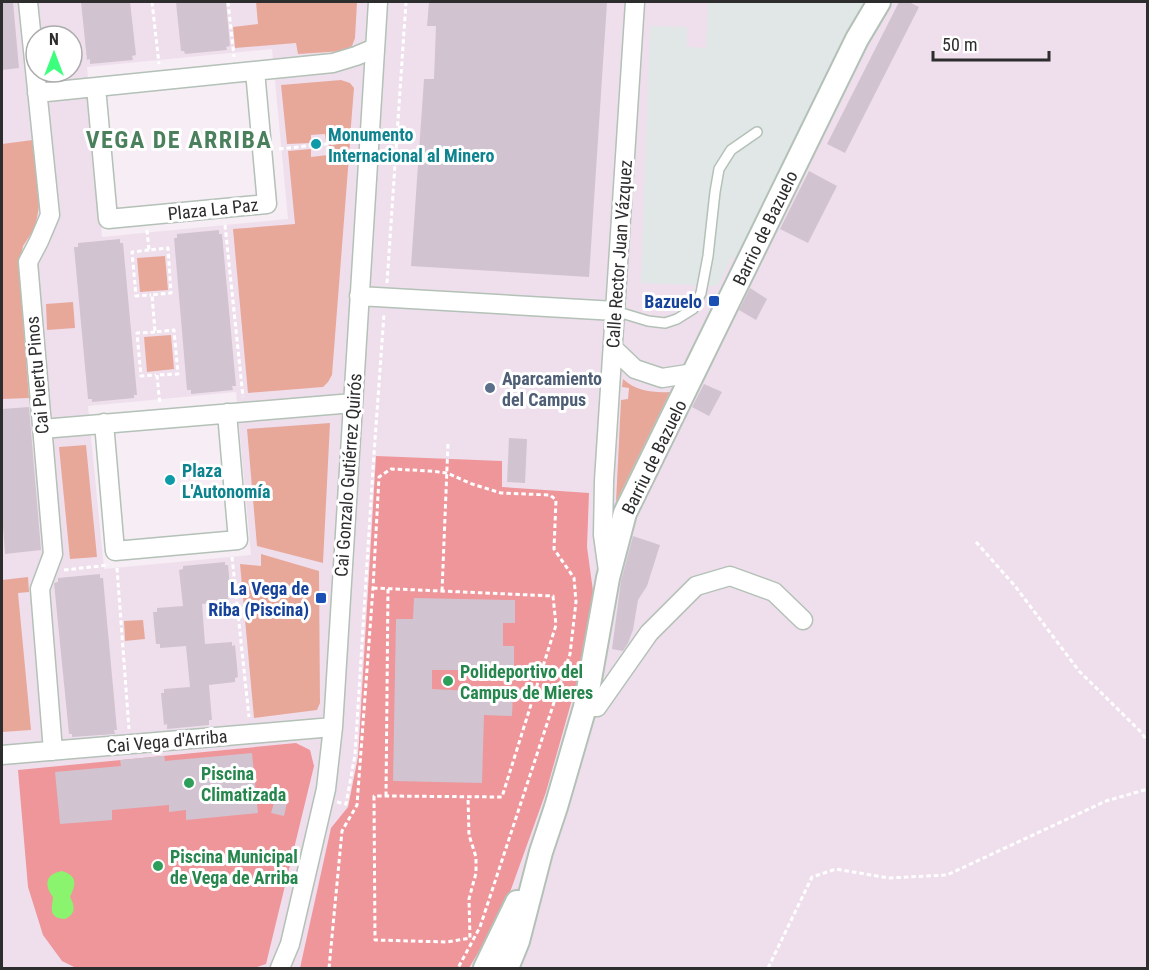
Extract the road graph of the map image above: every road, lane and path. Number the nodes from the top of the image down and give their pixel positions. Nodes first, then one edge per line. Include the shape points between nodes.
1 (28, 2) edge
2 (152, 2) edge
3 (228, 2) edge
4 (378, 2) edge
5 (406, 2) edge
6 (635, 2) edge
7 (879, 2) edge
8 (375, 48) junction
9 (333, 63) junction
10 (255, 71) junction
11 (236, 73) junction
12 (161, 81) junction
13 (372, 84) junction
14 (96, 87) junction
15 (37, 93) junction
16 (757, 132) dead end
17 (369, 140) junction
18 (262, 150) junction
19 (223, 208) junction
20 (145, 215) junction
21 (148, 250) junction
22 (152, 295) junction
23 (359, 296) junction
24 (386, 297) junction
25 (615, 311) junction
26 (155, 332) junction
27 (613, 348) junction
28 (694, 373) junction
29 (157, 375) junction
30 (353, 403) junction
31 (236, 412) junction
32 (161, 419) junction
33 (104, 423) junction
34 (42, 429) junction
35 (448, 443) dead end
36 (447, 473) junction
37 (230, 541) junction
38 (976, 542) dead end
39 (48, 572) junction
40 (608, 578) junction
41 (373, 588) junction
42 (388, 589) junction
43 (442, 591) junction
44 (803, 620) dead end
45 (585, 706) junction
46 (333, 727) junction
47 (250, 734) junction
48 (1148, 742) edge
49 (130, 744) junction
50 (53, 751) junction
51 (2, 755) edge
52 (1148, 789) edge
53 (386, 796) junction
54 (468, 797) junction
55 (324, 800) junction
56 (541, 852) junction
57 (291, 944) junction
58 (280, 969) edge
59 (291, 969) edge
60 (329, 969) edge
61 (458, 969) edge
62 (485, 969) edge
63 (507, 969) edge
64 (768, 969) edge

1 - 15 street, Cai Puertu Pinos
2 - 12 path
3 - 11 path
4 - 8 street, Cai Gonzalo Gutiérrez Quirós
5 - 24 path
6 - 25 street, Calle Rector Juan Vázquez
7 - 28 street, Barrio de Bazuelo via 857,39
8 - 9 street
8 - 13 street, Cai Gonzalo Gutiérrez Quirós
9 - 10 street
9 - 13 street via 357,69
10 - 11 street
10 - 18 street, Plaza La Paz
11 - 12 street
12 - 14 street
13 - 17 street, Cai Gonzalo Gutiérrez Quirós
14 - 15 street
14 - 20 street, Plaza La Paz via 108,219
15 - 34 street, Cai Puertu Pinos via 50,215 28,262
16 - 25 lane via 731,150 719,169 708,256 701,293 693,309 665,323
17 - 18 path
17 - 23 street, Cai Gonzalo Gutiérrez Quirós
18 - 19 street, Plaza La Paz via 267,204
19 - 20 street, Plaza La Paz
19 - 31 path
20 - 21 path
21 - 22 path via 132,252 136,296
21 - 22 path via 168,248 171,293
22 - 26 path
23 - 24 street
23 - 30 street, Cai Gonzalo Gutiérrez Quirós
24 - 25 street
24 - 55 path via 355,755 346,804
25 - 27 street, Calle Rector Juan Vázquez
26 - 29 path via 137,333 141,376
26 - 29 path via 174,330 178,374
27 - 28 street via 635,369 662,378
27 - 40 street, Calle Rector Juan Vázquez via 604,481 603,535
28 - 40 street, Barriu de Bazuelo via 625,513
29 - 32 path
30 - 31 street
30 - 46 street, Cai Gonzalo Gutiérrez Quirós
31 - 32 street
31 - 37 street via 238,540
32 - 33 street
33 - 34 street
33 - 37 street via 116,551
34 - 39 street, Cai Puertu Pinos via 53,554
35 - 36 path
36 - 41 path via 391,469 379,477
36 - 43 path
36 - 61 path via 501,493 550,495 556,500 554,549 574,578 576,602 570,654 480,927
37 - 47 path
38 - 48 path via 1015,586 1079,671
39 - 49 path via 116,565
39 - 50 street, Cai Puertu Pinos via 40,589
40 - 45 street
41 - 42 path
41 - 60 path via 357,805 342,831
42 - 43 path
42 - 53 path
43 - 54 path via 553,596 556,625 502,797
44 - 45 street via 774,592 730,576 696,586 649,633 597,707
45 - 56 street
46 - 47 street, Cai Vega d'Arriba
46 - 55 street, Cai Gonzalo Gutiérrez Quirós
47 - 49 street, Cai Vega d'Arriba
49 - 50 street, Cai Vega d'Arriba
50 - 51 street, Cai Vega d'Arriba
52 - 64 path via 1106,801 946,874 889,878 836,869 812,877
53 - 54 path
53 - 54 path via 374,796 375,939 447,942 470,938 469,899 476,857 469,835
55 - 57 street, Cai Gonzalo Gutiérrez Quirós
56 - 62 street
56 - 63 street
57 - 58 street, Cai Gonzalo Gutiérrez Quirós
57 - 59 street, Cai Gonzalo Gutiérrez Quirós

